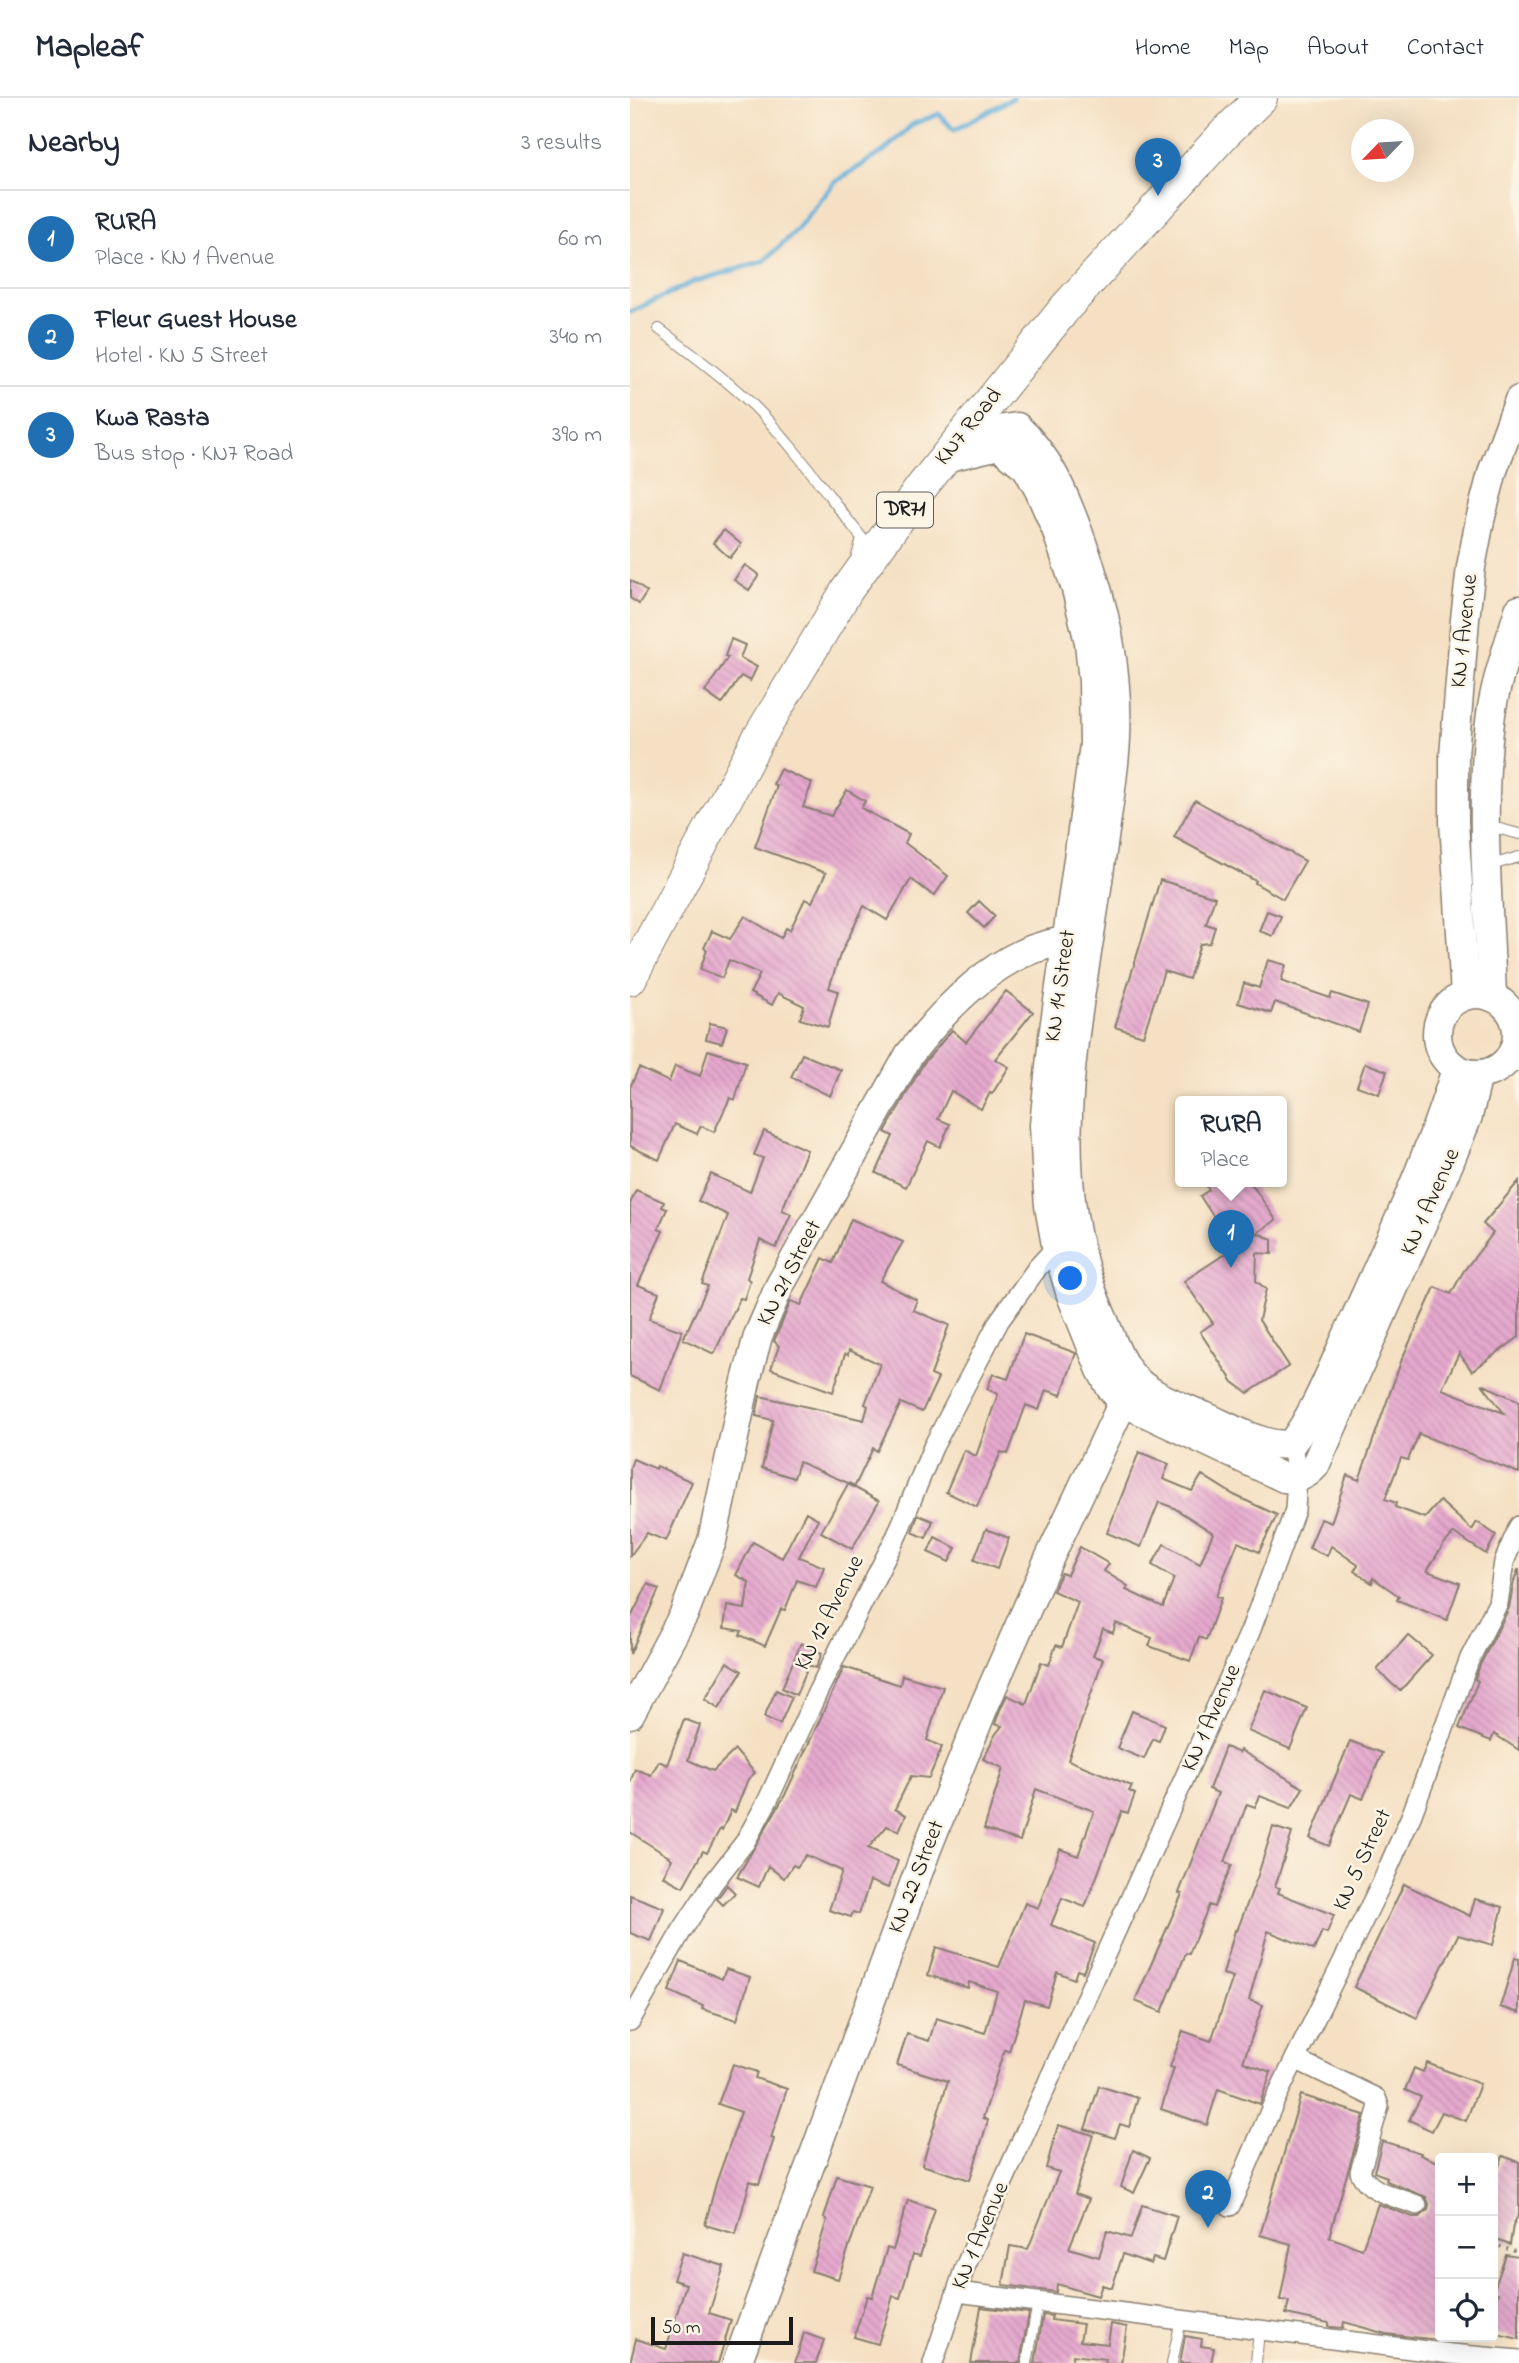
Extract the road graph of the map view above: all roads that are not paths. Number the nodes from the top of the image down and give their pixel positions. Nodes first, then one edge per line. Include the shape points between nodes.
1 (1261, 98) edge
2 (659, 329) dead end
3 (1519, 400) edge
4 (953, 447) junction
5 (847, 590) junction
6 (1519, 610) edge
7 (1470, 823) junction
8 (1519, 834) edge
9 (1519, 857) edge
10 (1487, 866) junction
11 (1079, 938) junction
12 (630, 979) edge
13 (1479, 996) junction
14 (1515, 1058) edge
15 (1467, 1072) junction
16 (1065, 1238) junction
17 (1130, 1391) junction
18 (1292, 1443) junction
19 (1297, 1478) junction
20 (1519, 1526) edge
21 (630, 1714) edge
22 (630, 2021) edge
23 (1295, 2059) junction
24 (1417, 2205) dead end
25 (1230, 2206) dead end
26 (957, 2292) junction
27 (1038, 2302) junction
28 (1181, 2320) junction
29 (1259, 2330) junction
30 (1519, 2360) edge
31 (737, 2363) edge
32 (933, 2363) edge
33 (1027, 2363) edge
34 (1172, 2363) edge
35 (1256, 2363) edge

1 - 4 main road, KN7 Road / DR71 via 1066,307
2 - 5 lane via 752,404 862,538
3 - 7 street, KN 1 Avenue via 1493,470 1471,567 1457,719
4 - 5 main road, KN7 Road / DR71
4 - 11 street, KN 14 Street via 999,445 1027,468 1056,529 1084,618 1093,682 1094,745
5 - 12 main road, KN7 Road / DR71 via 758,739
6 - 7 street, KN 1 Avenue via 1491,711 1487,757
7 - 8 lane
7 - 10 street, KN 1 Avenue
7 - 13 street, KN 1 Avenue
9 - 10 lane
10 - 13 street, KN 1 Avenue
11 - 16 street, KN 14 Street
11 - 21 street, KN 21 Street via 1020,954 993,971 929,1028 909,1055 776,1295 758,1336 712,1541 684,1614
13 - 14 street via 1504,1004 1512,1015 1517,1028
13 - 15 street via 1453,1001 1437,1023 1439,1050 1447,1061
14 - 15 street via 1491,1072
15 - 18 street, KN 1 Avenue
15 - 19 street, KN 1 Avenue via 1468,1116 1455,1150 1315,1466
16 - 17 street, KN 14 Street via 1071,1296 1101,1370 1110,1387
16 - 22 street, KN 12 Avenue via 1013,1299 963,1387 892,1546 768,1800 745,1842 681,1932
17 - 18 street, KN 14 Street via 1160,1397 1278,1446
17 - 19 street, KN 14 Street via 1284,1478
17 - 31 street, KN 22 Street via 985,1704
18 - 19 street
19 - 26 street, KN 1 Avenue via 1288,1533 1250,1632
20 - 23 street, KN 5 Street via 1504,1562 1498,1603 1470,1658 1412,1814
23 - 24 street via 1376,2098 1379,2106 1360,2172 1372,2188
23 - 25 street, KN 5 Street
26 - 27 street
26 - 32 street, KN 1 Avenue
27 - 28 street
27 - 33 lane
28 - 29 street
28 - 34 lane
29 - 30 street
29 - 35 lane

